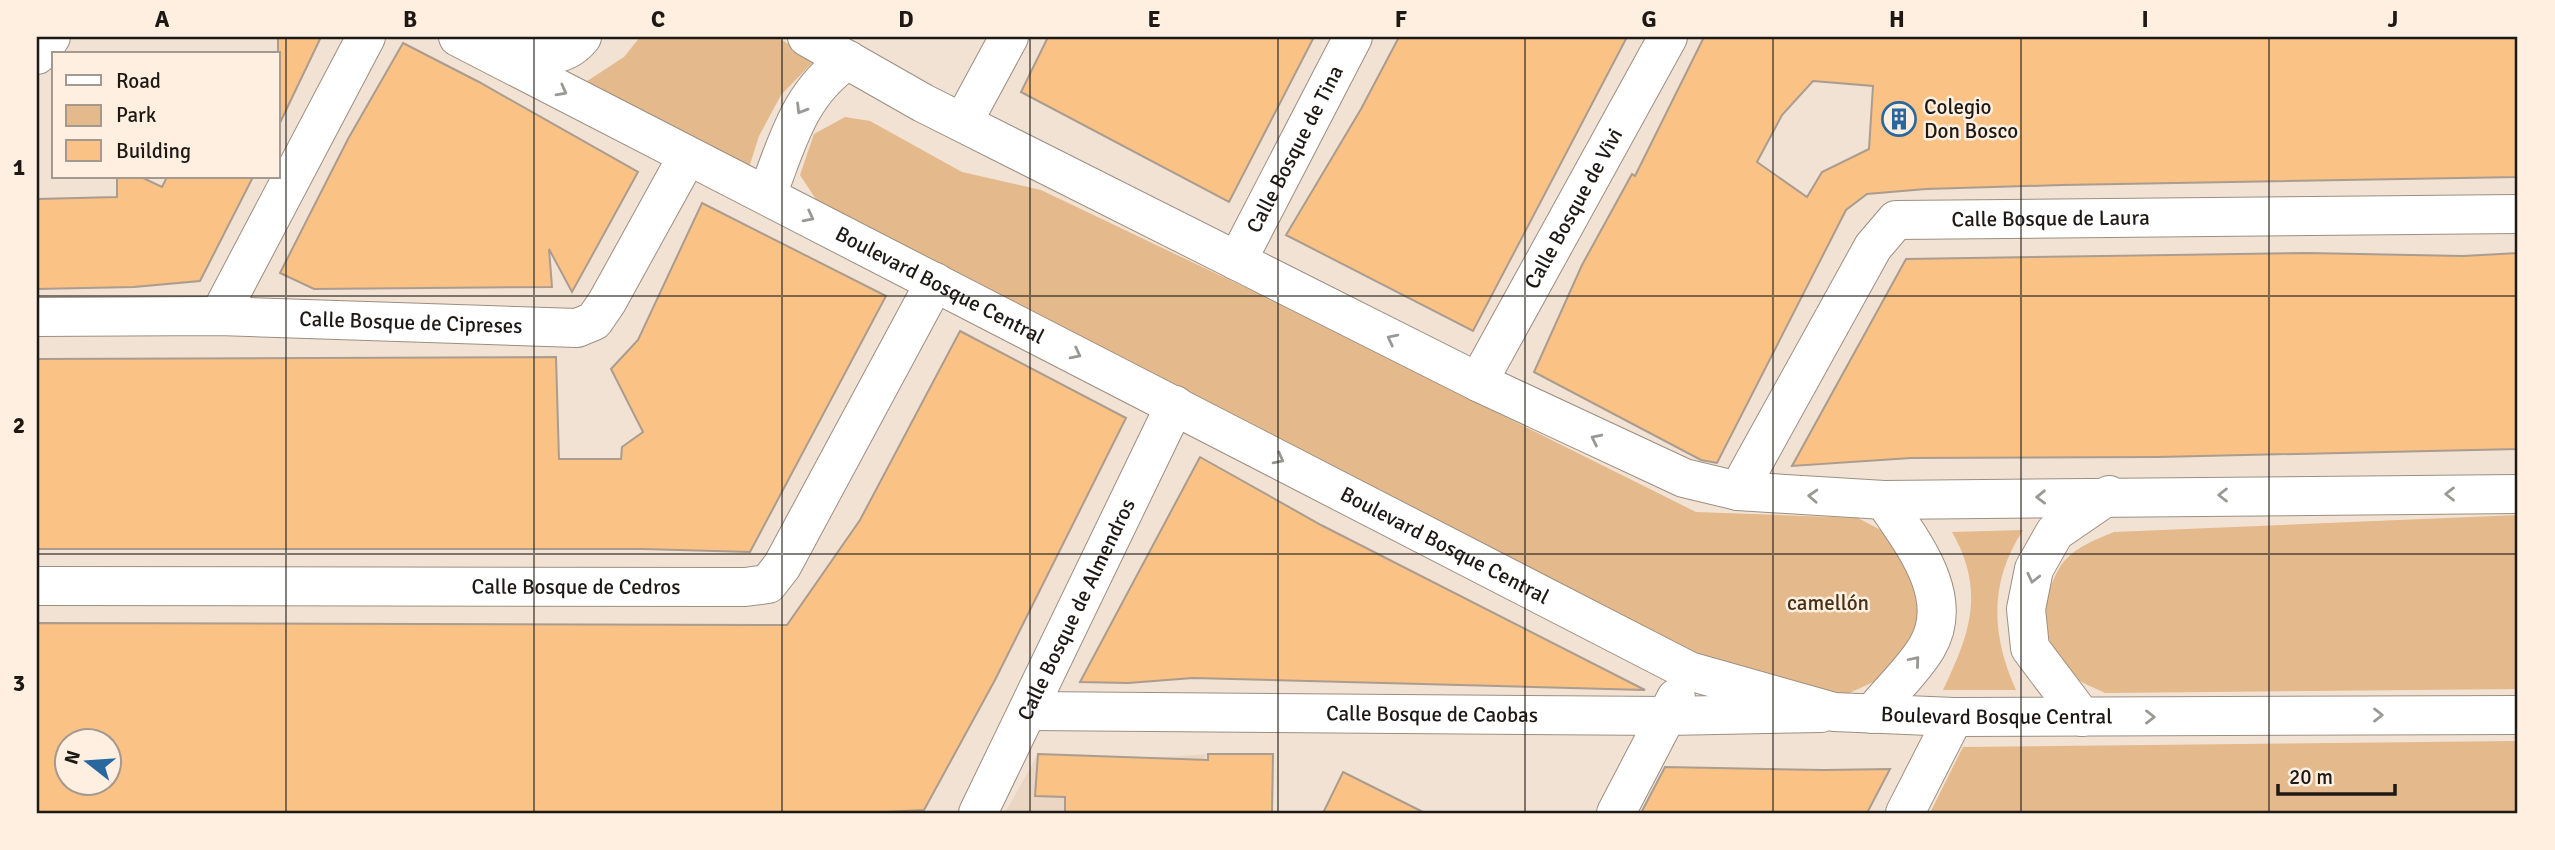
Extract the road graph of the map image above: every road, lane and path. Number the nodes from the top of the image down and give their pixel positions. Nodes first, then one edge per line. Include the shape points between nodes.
1 (51, 37) edge
2 (366, 37) edge
3 (582, 37) edge
4 (807, 37) edge
5 (1009, 37) edge
6 (1353, 37) edge
7 (1668, 37) edge
8 (465, 40) edge
9 (37, 55) edge
10 (848, 61) junction
11 (963, 122) junction
12 (687, 157) junction
13 (767, 195) junction
14 (2518, 214) edge
15 (1237, 261) junction
16 (935, 282) junction
17 (219, 316) junction
18 (37, 317) edge
19 (1478, 382) junction
20 (1175, 405) junction
21 (1738, 491) junction
22 (2518, 494) edge
23 (2109, 495) junction
24 (1884, 500) junction
25 (37, 586) edge
26 (1689, 671) junction
27 (1030, 711) junction
28 (1834, 712) junction
29 (1872, 714) junction
30 (2518, 715) edge
31 (1667, 716) junction
32 (1954, 717) junction
33 (2082, 717) junction
34 (978, 813) edge
35 (1616, 813) edge
36 (1905, 813) edge

1 - 9 street
2 - 17 street
3 - 8 street via 572,49 552,55
4 - 10 street
5 - 11 street
6 - 15 street, Calle Bosque de Tina
7 - 19 street, Calle Bosque de Vivi
8 -> 12 street, Boulevard Bosque Central
10 - 11 street
10 -> 13 street via 811,93 797,115
11 - 15 street
12 - 13 street, Boulevard Bosque Central
12 - 17 street, Calle Bosque de Cipreses via 607,302 594,321 578,328
13 -> 16 street, Boulevard Bosque Central
14 - 21 street, Calle Bosque de Laura via 1896,220 1873,247
19 -> 15 street
16 -> 20 street, Boulevard Bosque Central
16 - 25 street, Calle Bosque de Cedros via 782,566 768,584
17 - 18 street, Calle Bosque de Cipreses
21 -> 19 street via 1684,478
20 -> 26 street, Boulevard Bosque Central
20 - 27 street, Calle Bosque de Almendros
24 -> 21 street
22 -> 23 street
23 -> 24 street
23 -> 33 street via 2055,532 2034,569 2026,609 2030,648
29 -> 24 street via 1928,646 1937,610 1932,576
26 - 28 street, Boulevard Bosque Central
26 - 31 street
27 - 31 street, Calle Bosque de Caobas
27 - 34 street, Calle Bosque de Almendros
28 - 29 street, Boulevard Bosque Central
28 - 31 street, Calle Bosque de Caobas
29 - 32 street, Boulevard Bosque Central
33 -> 30 street, Boulevard Bosque Central
31 - 35 street
32 - 33 street, Boulevard Bosque Central
32 - 36 street

